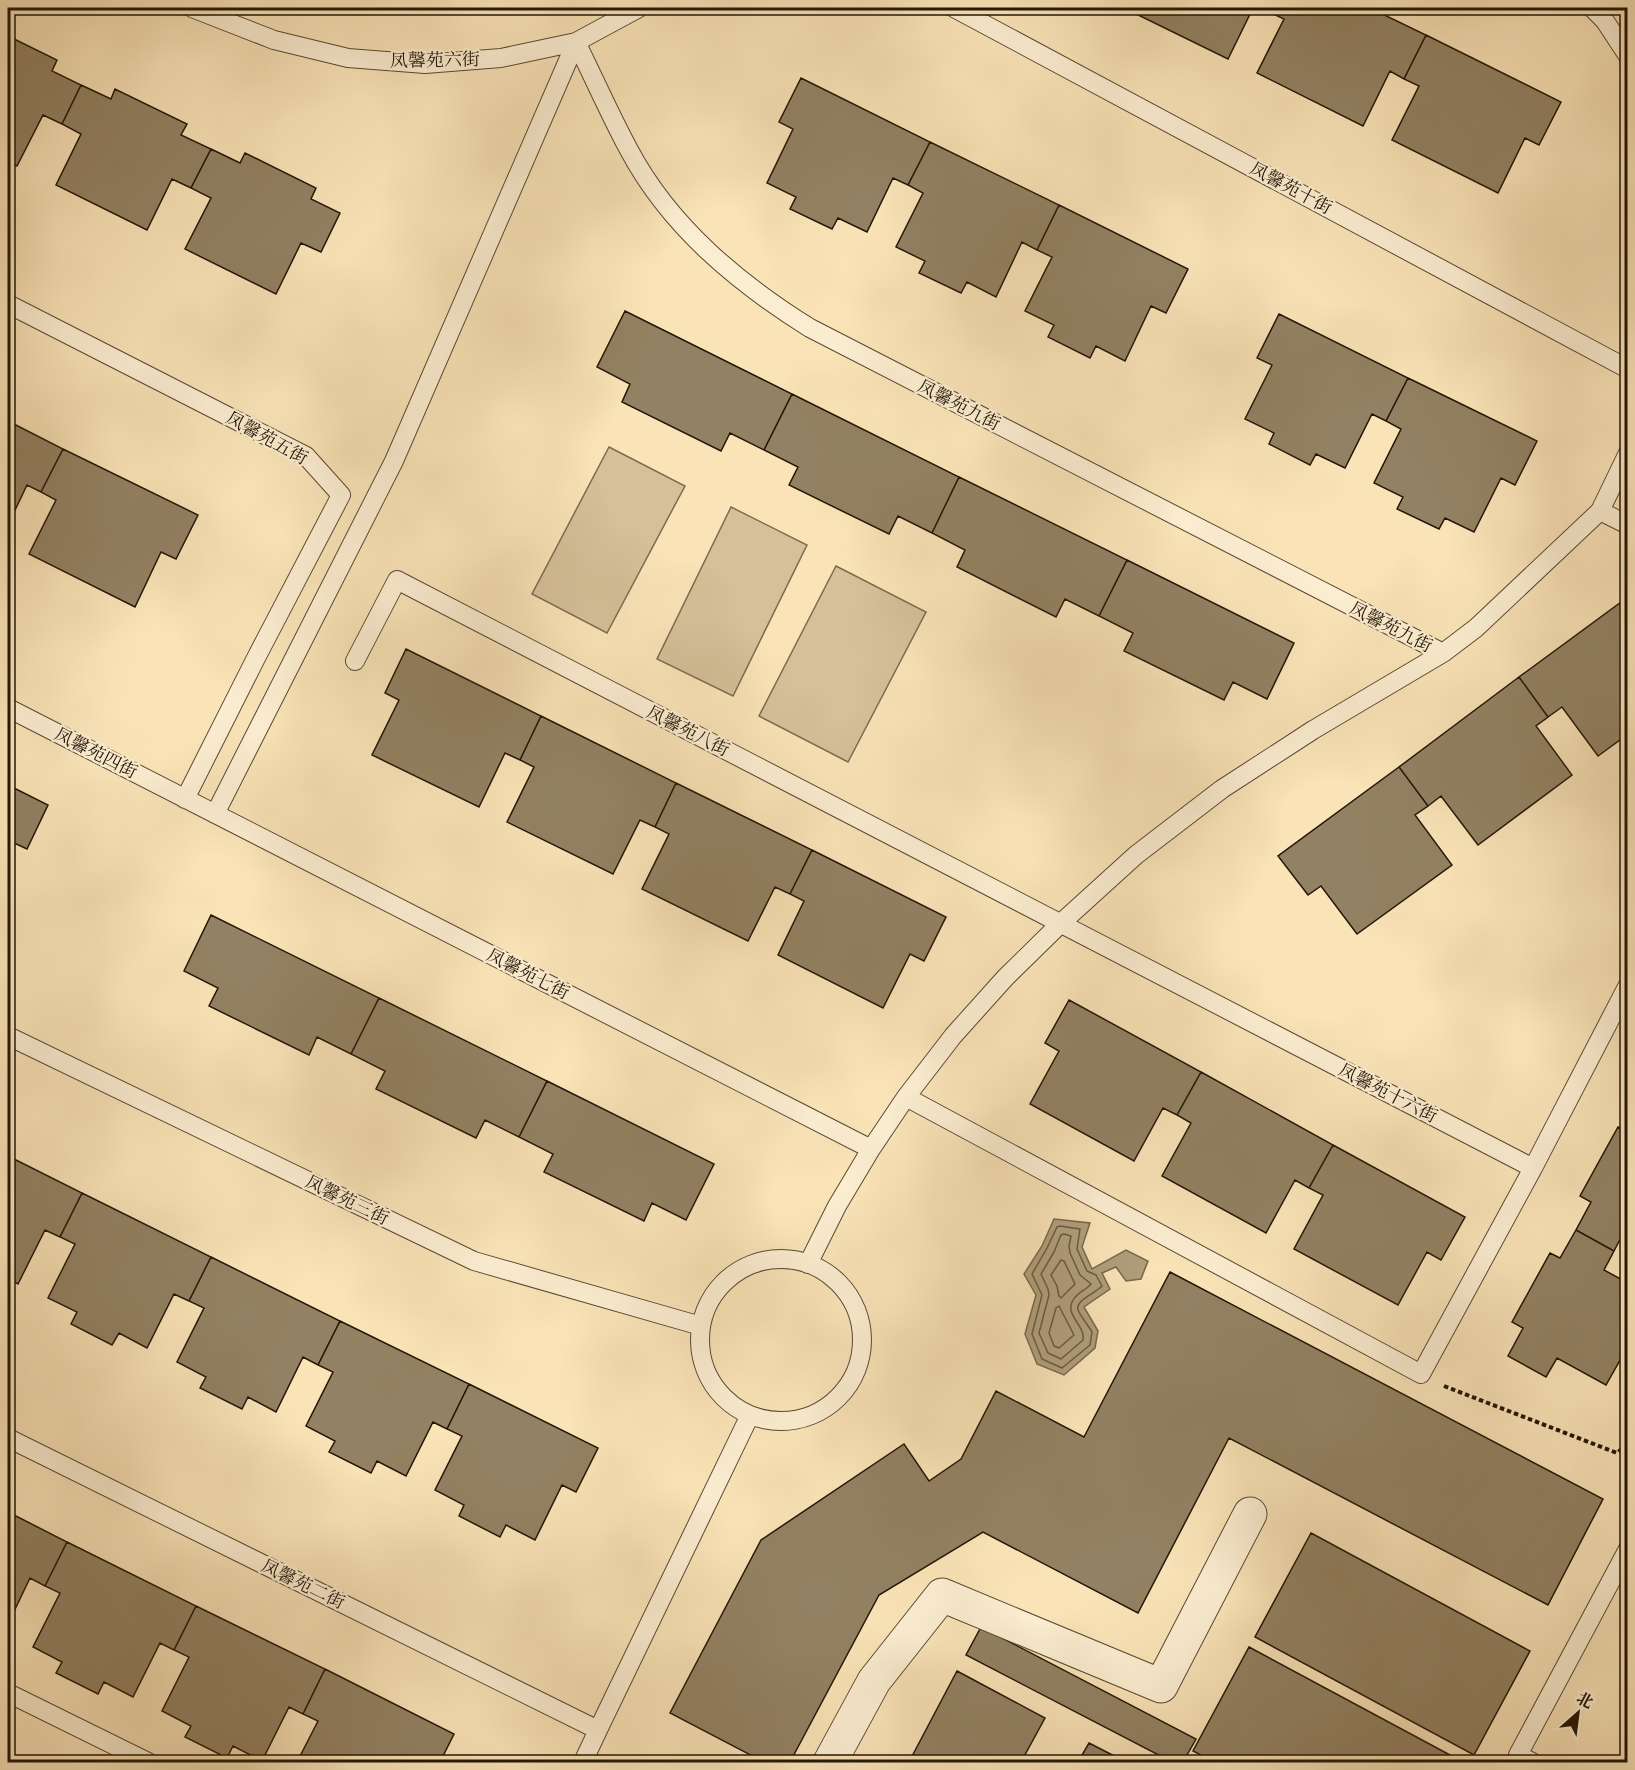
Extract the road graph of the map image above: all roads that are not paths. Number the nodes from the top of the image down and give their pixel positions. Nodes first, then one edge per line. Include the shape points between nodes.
1 (192, 8) edge
2 (639, 8) edge
3 (954, 8) edge
4 (1592, 8) edge
5 (576, 42) junction
6 (1628, 56) edge
7 (8, 304) edge
8 (1628, 369) edge
9 (1628, 453) edge
10 (1600, 511) junction
11 (1628, 525) edge
12 (1443, 653) junction
13 (355, 661) dead end
14 (8, 708) edge
15 (185, 799) junction
16 (215, 814) junction
17 (1060, 924) junction
18 (1628, 986) edge
19 (8, 1035) edge
20 (906, 1097) junction
21 (871, 1149) junction
22 (1533, 1168) junction
23 (808, 1264) junction
24 (701, 1326) junction
25 (750, 1415) junction
26 (8, 1438) edge
27 (1250, 1514) dead end
28 (1625, 1559) edge
29 (8, 1693) edge
30 (598, 1730) junction
31 (1525, 1759) edge
32 (148, 1762) edge
33 (584, 1762) edge
34 (830, 1762) edge

1 - 5 lane, 凤馨苑六街 via 274,40 348,58 425,64 501,58
2 - 5 lane, 凤馨苑六街
3 - 8 lane, 凤馨苑十街
4 - 6 lane
5 - 12 lane, 凤馨苑九街 via 629,151 652,187 707,252 774,306
5 - 16 lane via 394,461
7 - 15 lane, 凤馨苑五街 via 306,456 341,495
9 - 10 lane
10 - 11 lane
10 - 12 lane via 1476,628
12 - 17 lane via 1222,789 1136,855
13 - 17 lane, 凤馨苑八街 via 397,580
14 - 15 lane, 凤馨苑四街
15 - 16 lane, 凤馨苑七街
16 - 21 lane, 凤馨苑七街
17 - 20 lane via 990,994
17 - 22 lane, 凤馨苑十六街
18 - 22 lane
19 - 24 lane, 凤馨苑三街 via 474,1262
20 - 21 lane
20 - 22 lane via 1422,1374
21 - 23 lane
23 - 24 lane via 767,1259 741,1269 719,1286 704,1310
23 - 25 lane via 821,1269 842,1287 856,1309 863,1336 860,1363 847,1388 828,1407 803,1419 776,1421
24 - 25 lane via 702,1364 713,1385 729,1403
25 - 30 lane
26 - 30 lane, 凤馨苑二街
27 - 34 street via 1161,1686 942,1594 874,1681
28 - 31 lane
29 - 32 lane
30 - 33 lane

